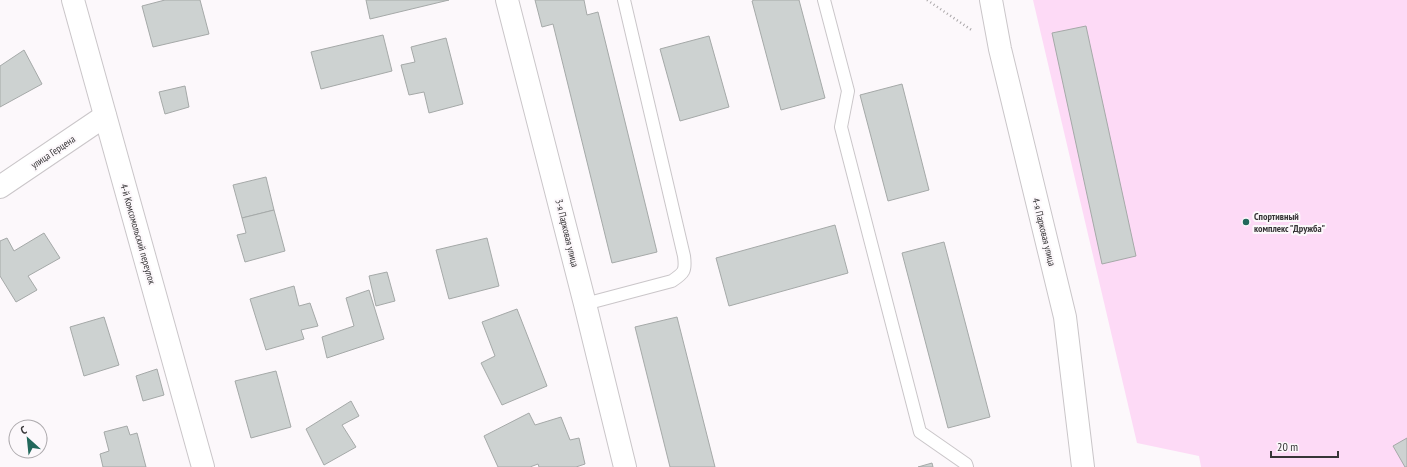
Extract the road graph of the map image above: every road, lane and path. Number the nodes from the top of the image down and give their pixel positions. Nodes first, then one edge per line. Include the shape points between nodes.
1 (507, 0) edge
2 (624, 0) edge
3 (824, 0) edge
4 (927, 0) edge
5 (991, 0) edge
6 (69, 1) edge
7 (1000, 49) junction
8 (105, 116) junction
9 (0, 187) edge
10 (585, 304) junction
11 (203, 467) edge
12 (625, 467) edge
13 (967, 467) edge
14 (1083, 467) edge

1 - 10 street, 3-я Парковая улица
2 - 10 lane via 685,268 682,274 672,281
3 - 13 lane via 848,91 840,126 920,432
4 - 7 path
5 - 7 street, 4-я Парковая улица
6 - 8 street, 4-й Комсомольский переулок
7 - 14 street, 4-я Парковая улица via 1065,317
8 - 9 street, улица Герцена
8 - 11 street, 4-й Комсомольский переулок
10 - 12 street, 3-я Парковая улица

